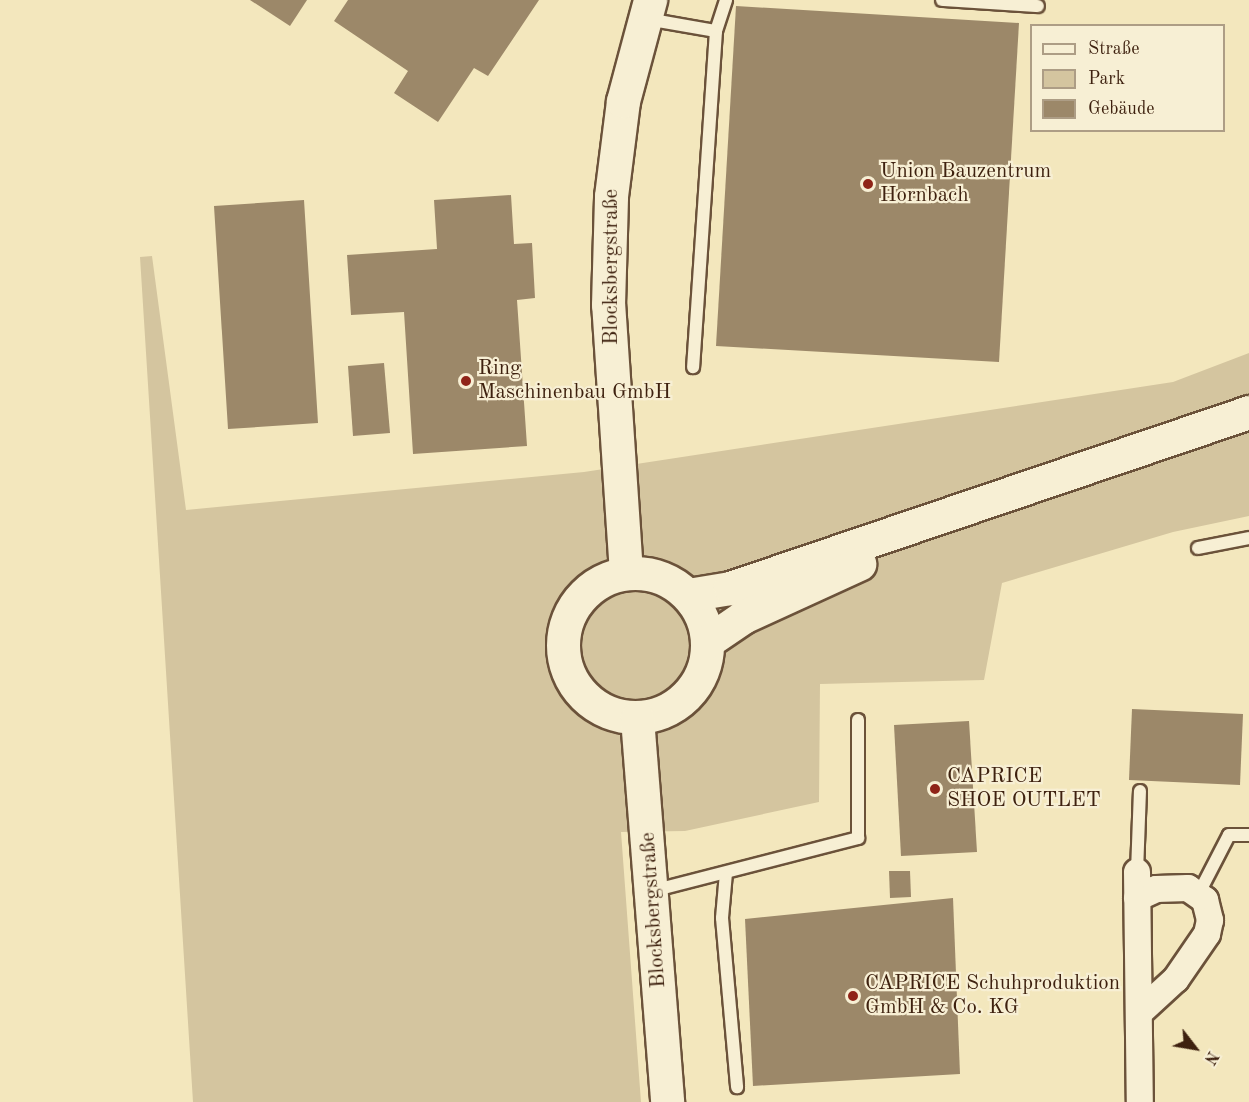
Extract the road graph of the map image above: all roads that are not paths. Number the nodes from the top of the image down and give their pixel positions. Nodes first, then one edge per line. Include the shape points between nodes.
1 (726, 0) edge
2 (942, 0) edge
3 (1038, 6) dead end
4 (648, 9) edge
5 (716, 31) junction
6 (693, 367) dead end
7 (1249, 412) edge
8 (1016, 493) junction
9 (1249, 538) edge
10 (1198, 548) dead end
11 (626, 573) junction
12 (688, 595) junction
13 (708, 641) junction
14 (637, 718) junction
15 (858, 720) dead end
16 (1140, 791) dead end
17 (1249, 835) edge
18 (1137, 872) joint
19 (726, 873) junction
20 (652, 891) junction
21 (1199, 893) junction
22 (1137, 898) junction
23 (1140, 1012) junction
24 (737, 1087) dead end
25 (667, 1102) edge
26 (1140, 1102) edge

1 - 5 lane
2 - 3 lane
4 - 5 lane
4 - 11 main road, Blocksbergstraße via 623,101 611,196 609,305
5 - 6 lane
7 - 8 main road
8 - 12 main road via 730,588
8 - 13 main road via 743,617
9 - 10 lane
11 - 12 main road via 670,581
11 - 14 main road via 603,580 583,595 569,615 564,664 574,686 591,704 613,715
12 - 13 main road via 702,616
13 - 14 main road via 700,678 689,694 674,707
14 - 20 main road, Blocksbergstraße
15 - 19 lane via 858,838
16 - 18 lane
17 - 21 lane via 1229,835
18 - 22 street
19 - 20 lane
19 - 24 lane via 722,918
20 - 25 main road, Blocksbergstraße
21 - 22 street via 1172,886
21 - 23 street via 1209,909 1207,934 1176,979
22 - 23 street
23 - 26 street

